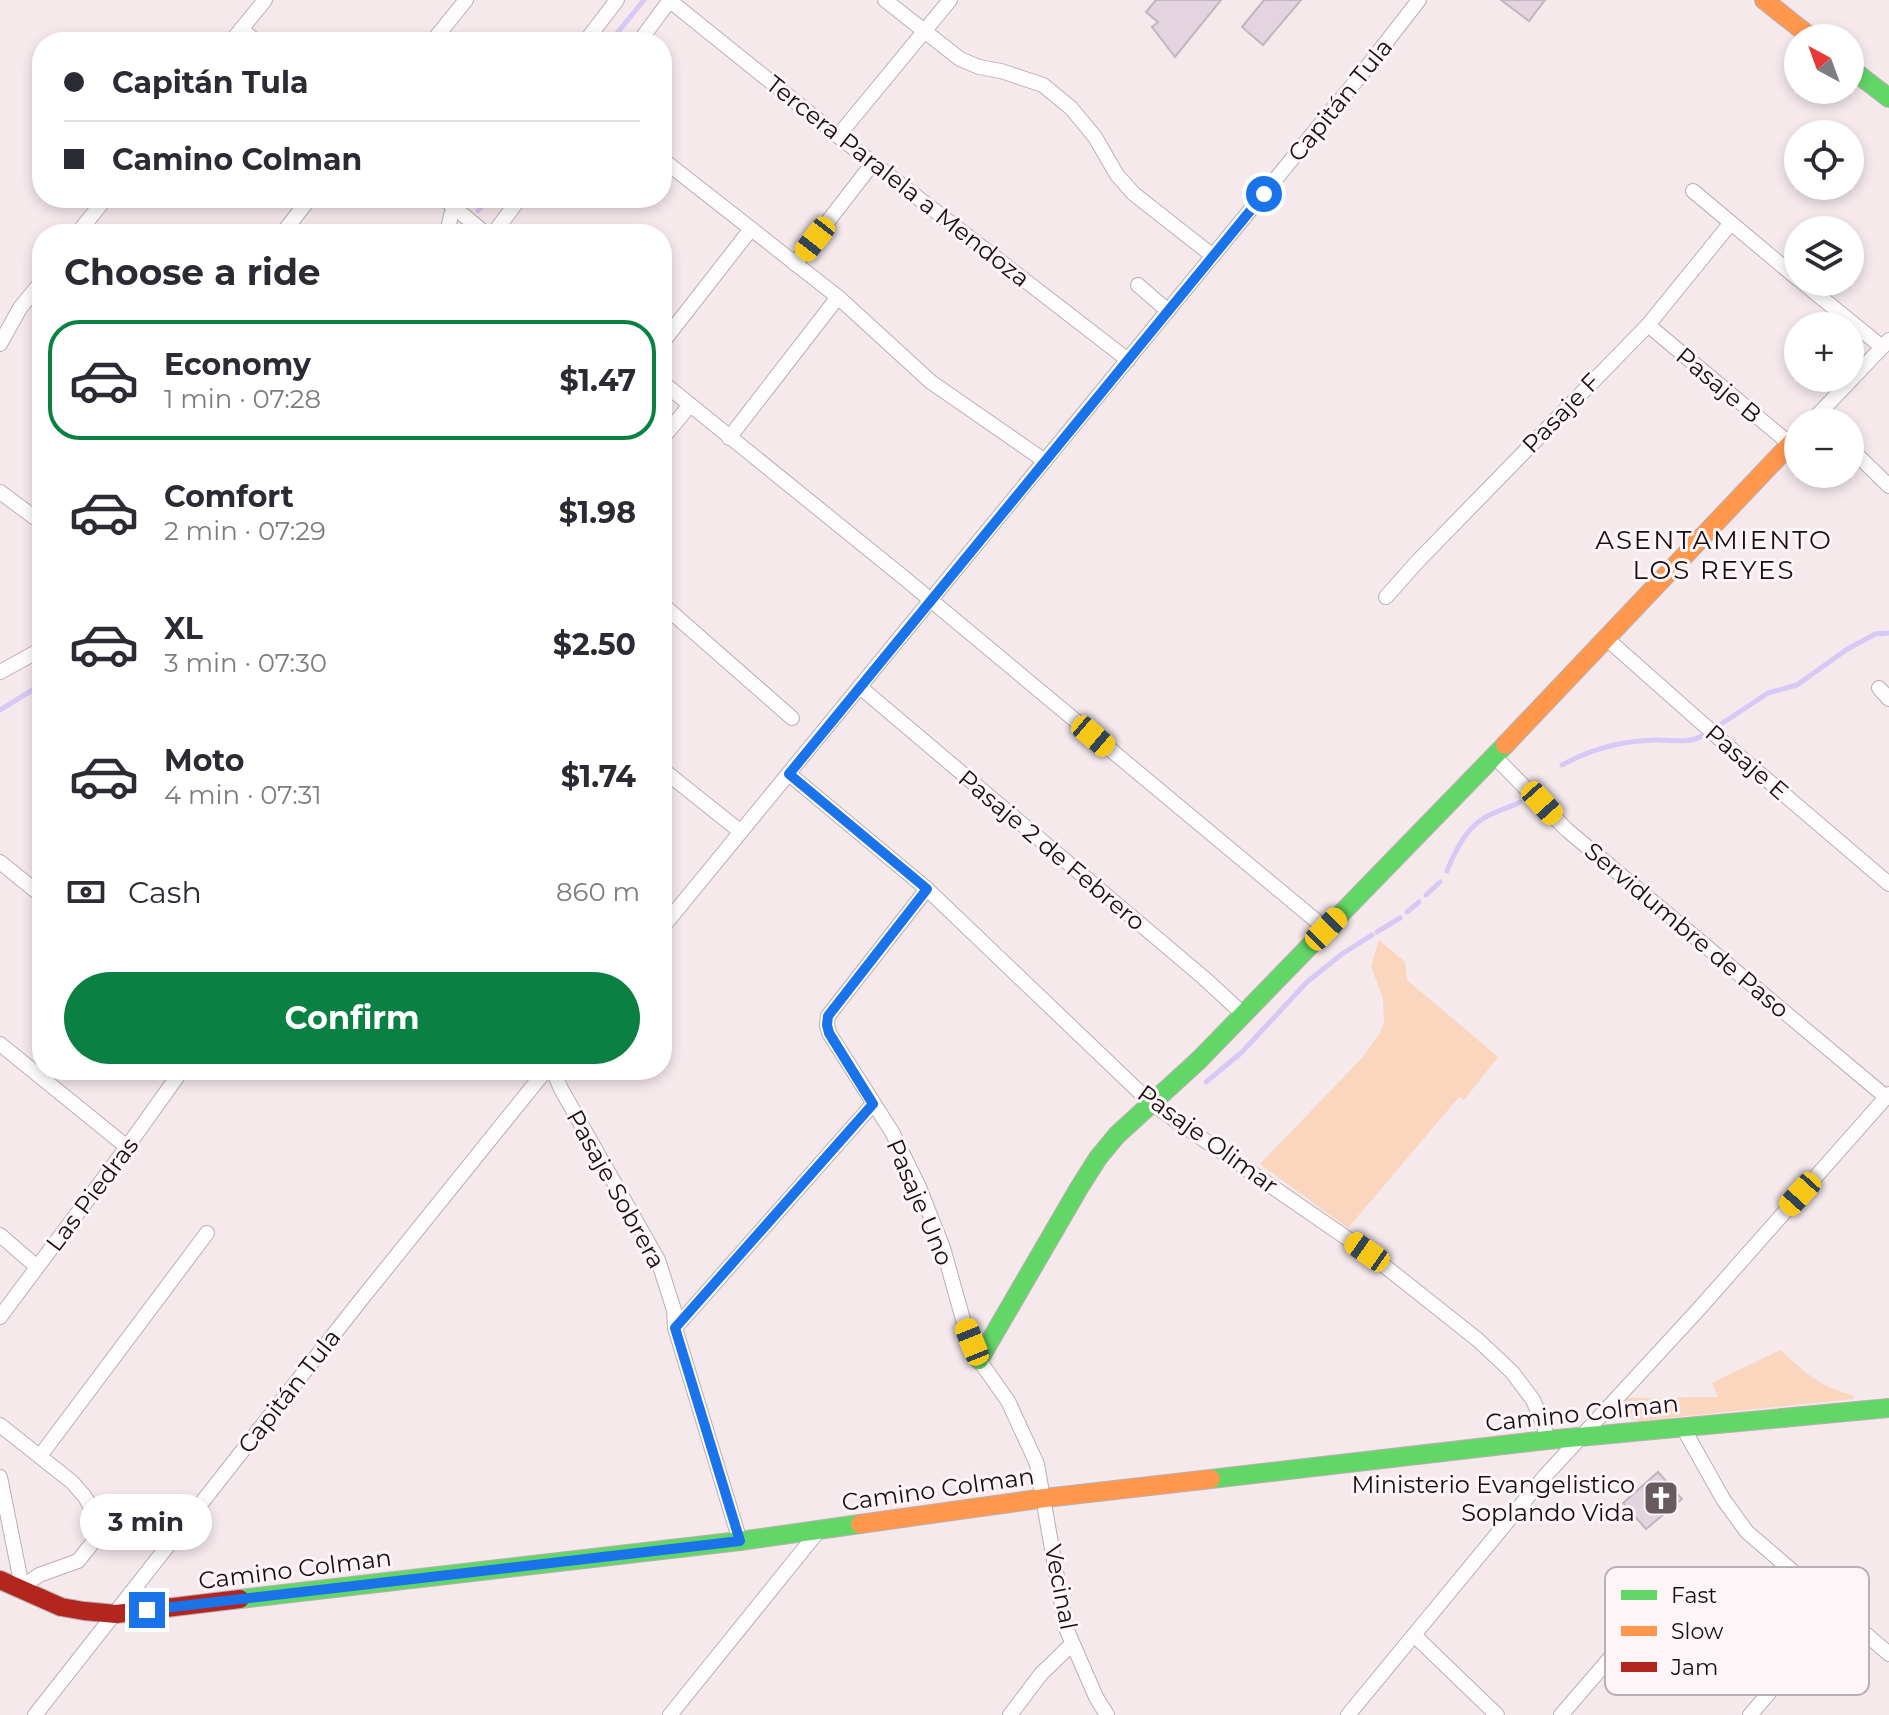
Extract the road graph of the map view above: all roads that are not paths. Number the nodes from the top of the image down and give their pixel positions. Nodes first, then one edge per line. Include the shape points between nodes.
1 (265, 0) edge
2 (466, 0) edge
3 (617, 0) edge
4 (670, 0) edge
5 (885, 0) edge
6 (950, 0) edge
7 (1419, 0) edge
8 (1764, 0) edge
9 (1794, 24) edge
10 (241, 29) junction
11 (239, 32) edge
12 (245, 32) edge
13 (440, 32) edge
14 (593, 32) edge
15 (646, 32) edge
16 (924, 32) junction
17 (1864, 79) edge
18 (1889, 98) edge
19 (838, 136) junction
20 (873, 163) junction
21 (672, 167) edge
22 (1693, 191) dead end
23 (98, 208) edge
24 (302, 208) edge
25 (460, 208) edge
26 (85, 224) edge
27 (290, 224) edge
28 (476, 224) edge
29 (1730, 224) junction
30 (751, 229) junction
31 (1213, 256) junction
32 (795, 264) junction
33 (1784, 267) edge
34 (1138, 285) dead end
35 (32, 295) edge
36 (1822, 296) edge
37 (838, 297) junction
38 (1168, 311) junction
39 (1648, 325) junction
40 (672, 330) edge
41 (1885, 343) edge
42 (0, 344) edge
43 (1128, 360) junction
44 (672, 390) edge
45 (690, 405) junction
46 (1828, 408) edge
47 (672, 427) edge
48 (1784, 432) edge
49 (729, 438) junction
50 (1784, 450) edge
51 (1045, 461) junction
52 (1864, 462) edge
53 (1889, 486) edge
54 (0, 492) edge
55 (32, 516) edge
56 (1386, 597) dead end
57 (931, 600) junction
58 (672, 613) edge
59 (1607, 639) junction
60 (32, 654) edge
61 (0, 672) edge
62 (860, 687) junction
63 (792, 718) dead end
64 (1494, 756) junction
65 (789, 774) junction
66 (672, 777) edge
67 (741, 832) junction
68 (0, 862) edge
69 (1889, 884) edge
70 (32, 888) edge
71 (927, 889) junction
72 (672, 916) edge
73 (1326, 929) junction
74 (1243, 1014) junction
75 (0, 1044) edge
76 (32, 1070) edge
77 (44, 1080) edge
78 (175, 1080) edge
79 (538, 1080) edge
80 (557, 1080) edge
81 (1887, 1096) edge
82 (873, 1104) junction
83 (1152, 1104) junction
84 (127, 1147) junction
85 (207, 1233) dead end
86 (0, 1235) edge
87 (37, 1267) junction
88 (0, 1317) edge
89 (675, 1328) junction
90 (979, 1360) junction
91 (1889, 1409) edge
92 (0, 1425) edge
93 (1682, 1426) junction
94 (1582, 1437) junction
95 (1547, 1440) junction
96 (40, 1456) junction
97 (0, 1477) edge
98 (1045, 1498) junction
99 (820, 1529) junction
100 (740, 1541) junction
101 (1788, 1567) edge
102 (0, 1580) edge
103 (22, 1587) junction
104 (116, 1614) junction
105 (1414, 1635) junction
106 (1869, 1637) edge
107 (1072, 1644) junction
108 (1889, 1654) edge
109 (1605, 1664) edge
110 (1767, 1695) edge
111 (35, 1715) edge
112 (670, 1715) edge
113 (1010, 1715) edge
114 (1107, 1715) edge
115 (1348, 1715) edge
116 (1497, 1715) edge
117 (1561, 1715) edge
118 (1750, 1715) edge

1 - 10 street
2 - 13 street
3 - 14 street
4 - 15 street
4 - 19 street, Tercera Paralela a Mendoza
5 - 16 street
6 - 16 street
7 - 31 street, Capitán Tula
8 - 9 street
10 - 11 street
10 - 12 street
16 - 19 street
16 - 31 street via 960,59 1043,85 1071,108 1134,194
17 - 18 street
19 - 20 street, Tercera Paralela a Mendoza
20 - 32 street
20 - 43 street, Tercera Paralela a Mendoza
21 - 30 street
22 - 29 street
23 - 26 street
24 - 27 street
25 - 28 street
29 - 33 street
29 - 39 street, Pasaje F
30 - 32 street
30 - 40 street
31 - 38 street, Capitán Tula
32 - 37 street
34 - 38 street
35 - 42 street
36 - 41 street
37 - 49 street
37 - 51 street via 931,382
38 - 43 street, Capitán Tula
39 - 48 street, Pasaje B
39 - 56 street, Pasaje F
41 - 46 street
43 - 51 street, Capitán Tula
44 - 45 street
45 - 47 street
45 - 49 street
49 - 57 street
50 - 59 street
51 - 57 street, Capitán Tula
52 - 53 street
54 - 55 street
57 - 62 street, Capitán Tula
57 - 73 street
58 - 63 street
59 - 64 street
59 - 69 street, Pasaje E
60 - 61 street
62 - 65 street, Capitán Tula
62 - 74 street, Pasaje 2 de Febrero
64 - 73 street
64 - 81 street, Servidumbre de Paso via 1567,830
65 - 67 street, Capitán Tula
65 - 71 street, Pasaje Olimar
66 - 67 street
67 - 72 street, Capitán Tula
68 - 70 street
71 - 82 street, Pasaje Uno via 828,1016 829,1033
71 - 83 street, Pasaje Olimar
73 - 74 street
74 - 83 street
75 - 76 street
77 - 84 street
78 - 84 street, Las Piedras
79 - 104 street, Capitán Tula
80 - 89 street, Pasaje Sobrera via 658,1260
81 - 94 street
82 - 89 street
82 - 90 street, Pasaje Uno via 919,1187
83 - 90 street via 1098,1158
83 - 95 street, Pasaje Olimar via 1367,1252 1478,1340 1533,1400
84 - 87 street, Las Piedras
85 - 96 street
86 - 87 street
87 - 88 street, Las Piedras
89 - 100 street, Pasaje Sobrera
90 - 98 street, Pasaje Uno via 1020,1426
91 - 93 street, Camino Colman
92 - 96 street
93 - 94 street, Camino Colman
93 - 101 street via 1747,1532
94 - 95 street, Camino Colman
94 - 105 street
95 - 98 street, Camino Colman
96 - 103 street via 85,1497 96,1516 98,1536 78,1561
97 - 103 street
98 - 99 street, Camino Colman
98 - 107 street, Vecinal
99 - 100 street, Camino Colman
99 - 112 street
100 - 104 street, Camino Colman
102 - 103 street, Camino Colman
103 - 104 street, Camino Colman via 51,1604
104 - 111 street, Capitán Tula
105 - 115 street
105 - 116 street
106 - 108 street
107 - 113 street
107 - 114 street, Vecinal
109 - 117 street
110 - 118 street

